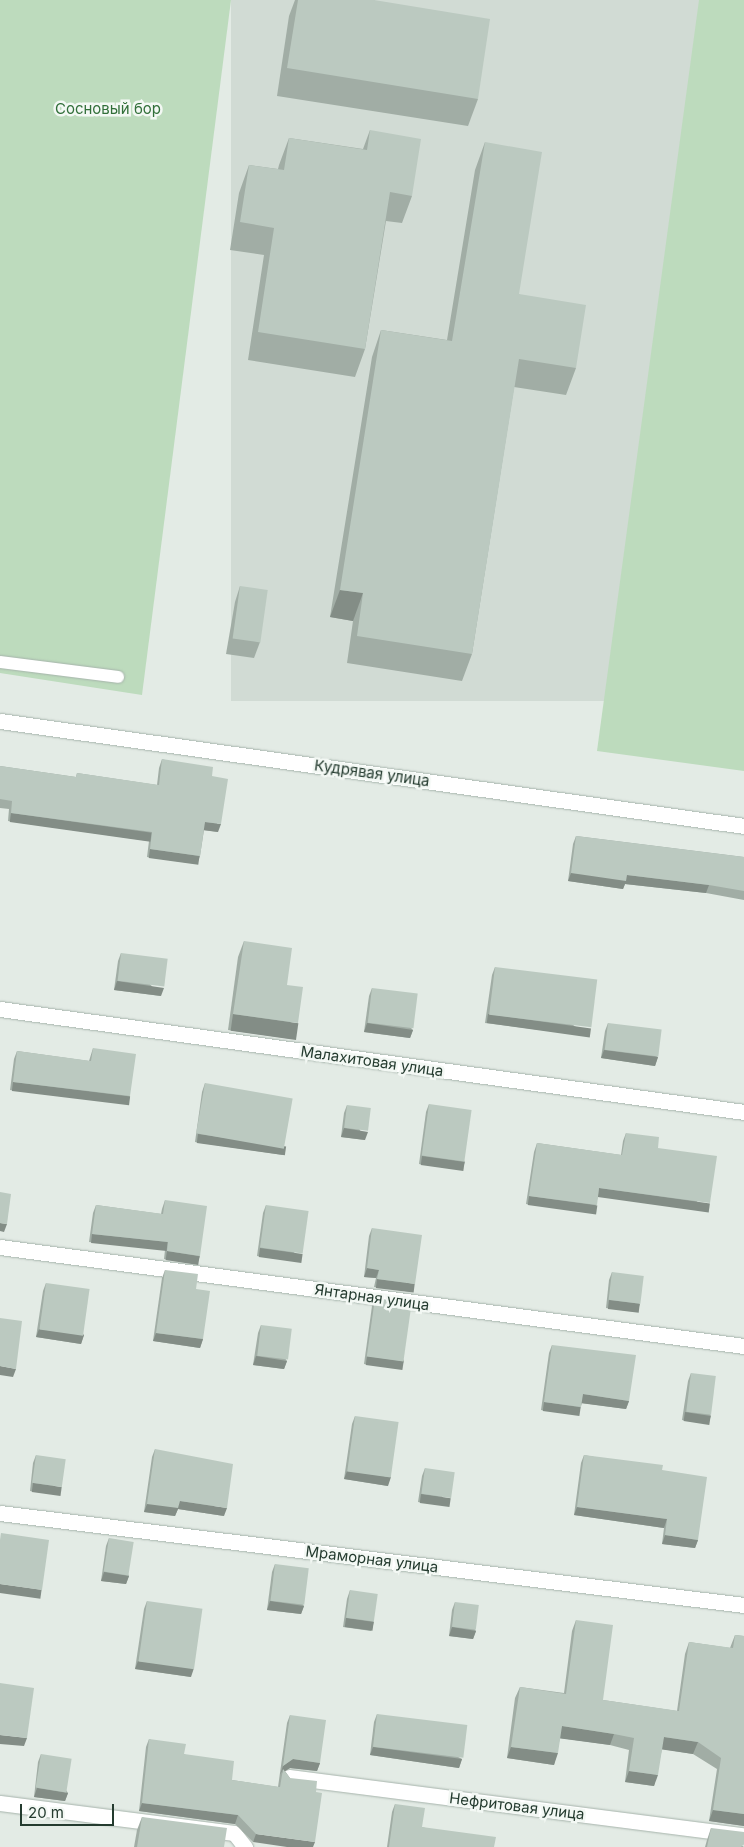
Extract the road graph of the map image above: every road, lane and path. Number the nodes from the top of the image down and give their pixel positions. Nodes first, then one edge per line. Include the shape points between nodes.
1 (0, 662) edge
2 (118, 677) dead end
3 (0, 721) edge
4 (744, 826) edge
5 (0, 1009) edge
6 (744, 1112) edge
7 (0, 1247) edge
8 (744, 1346) edge
9 (0, 1513) edge
10 (744, 1606) edge
11 (290, 1777) edge
12 (0, 1803) edge
13 (744, 1835) edge
14 (245, 1847) edge

1 - 2 lane
3 - 4 street, Кудрявая улица
5 - 6 street, Малахитовая улица
7 - 8 street, Янтарная улица
9 - 10 street, Мраморная улица
11 - 13 street, Нефритовая улица
12 - 14 street via 234,1833

